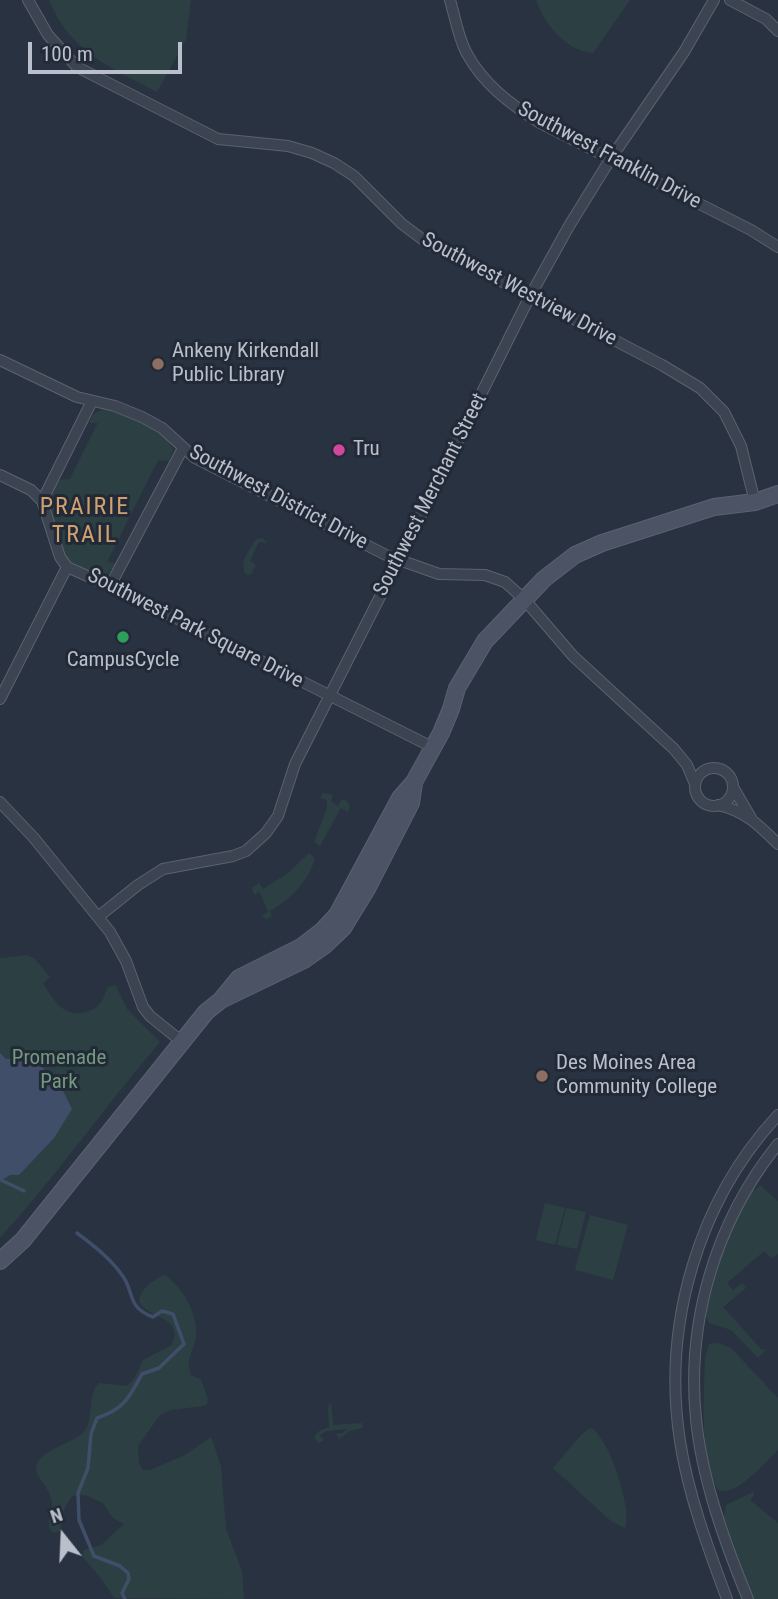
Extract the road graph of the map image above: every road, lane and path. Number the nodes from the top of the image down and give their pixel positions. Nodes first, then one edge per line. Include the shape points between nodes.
1 (28, 0) edge
2 (450, 0) edge
3 (714, 0) edge
4 (730, 0) edge
5 (778, 31) edge
6 (611, 158) junction
7 (778, 247) edge
8 (529, 298) junction
9 (0, 360) edge
10 (92, 401) junction
11 (183, 448) junction
12 (0, 475) edge
13 (778, 494) edge
14 (42, 501) junction
15 (747, 504) junction
16 (778, 504) edge
17 (398, 560) junction
18 (66, 567) junction
19 (110, 586) junction
20 (524, 599) junction
21 (330, 696) junction
22 (0, 699) edge
23 (432, 747) junction
24 (674, 749) junction
25 (709, 768) junction
26 (695, 784) junction
27 (733, 787) junction
28 (0, 802) edge
29 (718, 805) junction
30 (751, 818) junction
31 (778, 844) edge
32 (98, 917) junction
33 (181, 1041) junction
34 (778, 1115) edge
35 (778, 1144) edge
36 (0, 1261) edge
37 (727, 1599) edge
38 (748, 1599) edge

1 - 8 street, Southwest Westview Drive via 48,35 77,67 219,139 288,146 334,163 426,242
2 - 6 street, Southwest Franklin Drive via 466,51 492,87 540,122
3 - 6 street, Southwest Merchant Street
4 - 5 street via 766,19
6 - 7 street, Southwest Franklin Drive
6 - 8 street, Southwest Merchant Street
8 - 15 street, Southwest Westview Drive via 700,388 724,412 741,446
8 - 17 street, Southwest Merchant Street
9 - 10 street, Southwest District Drive
10 - 11 street, Southwest District Drive via 142,417
10 - 14 street
11 - 17 street, Southwest District Drive via 206,464
11 - 19 street
12 - 14 street via 31,490
13 - 15 street
14 - 18 street, Southwest Park Square Drive
15 - 16 street
15 - 20 street via 714,507 602,543 575,555
17 - 20 street, Southwest District Drive via 439,573 485,575 505,582
17 - 21 street, Southwest Merchant Street
18 - 19 street, Southwest Park Square Drive
18 - 22 street
19 - 21 street, Southwest Park Square Drive
20 - 23 street via 485,641 457,688
20 - 24 street, Southwest District Drive via 573,656
21 - 23 street, Southwest Park Square Drive
21 - 32 street, Southwest Merchant Street via 295,764 278,816 256,844 233,856 163,869
23 - 33 street via 330,923 301,947 239,978
24 - 25 street
24 - 26 street
25 - 26 street via 699,774
25 - 27 street via 725,771
26 - 29 street via 699,799
27 - 29 street via 729,799
27 - 30 street
28 - 32 street
29 - 30 street
30 - 31 street
32 - 33 street via 123,954 143,1007
33 - 36 street via 23,1240
34 - 37 street via 750,1149 707,1226 686,1289 676,1352 675,1395 682,1452
35 - 38 street via 741,1198 716,1252 700,1311 694,1363 702,1459

